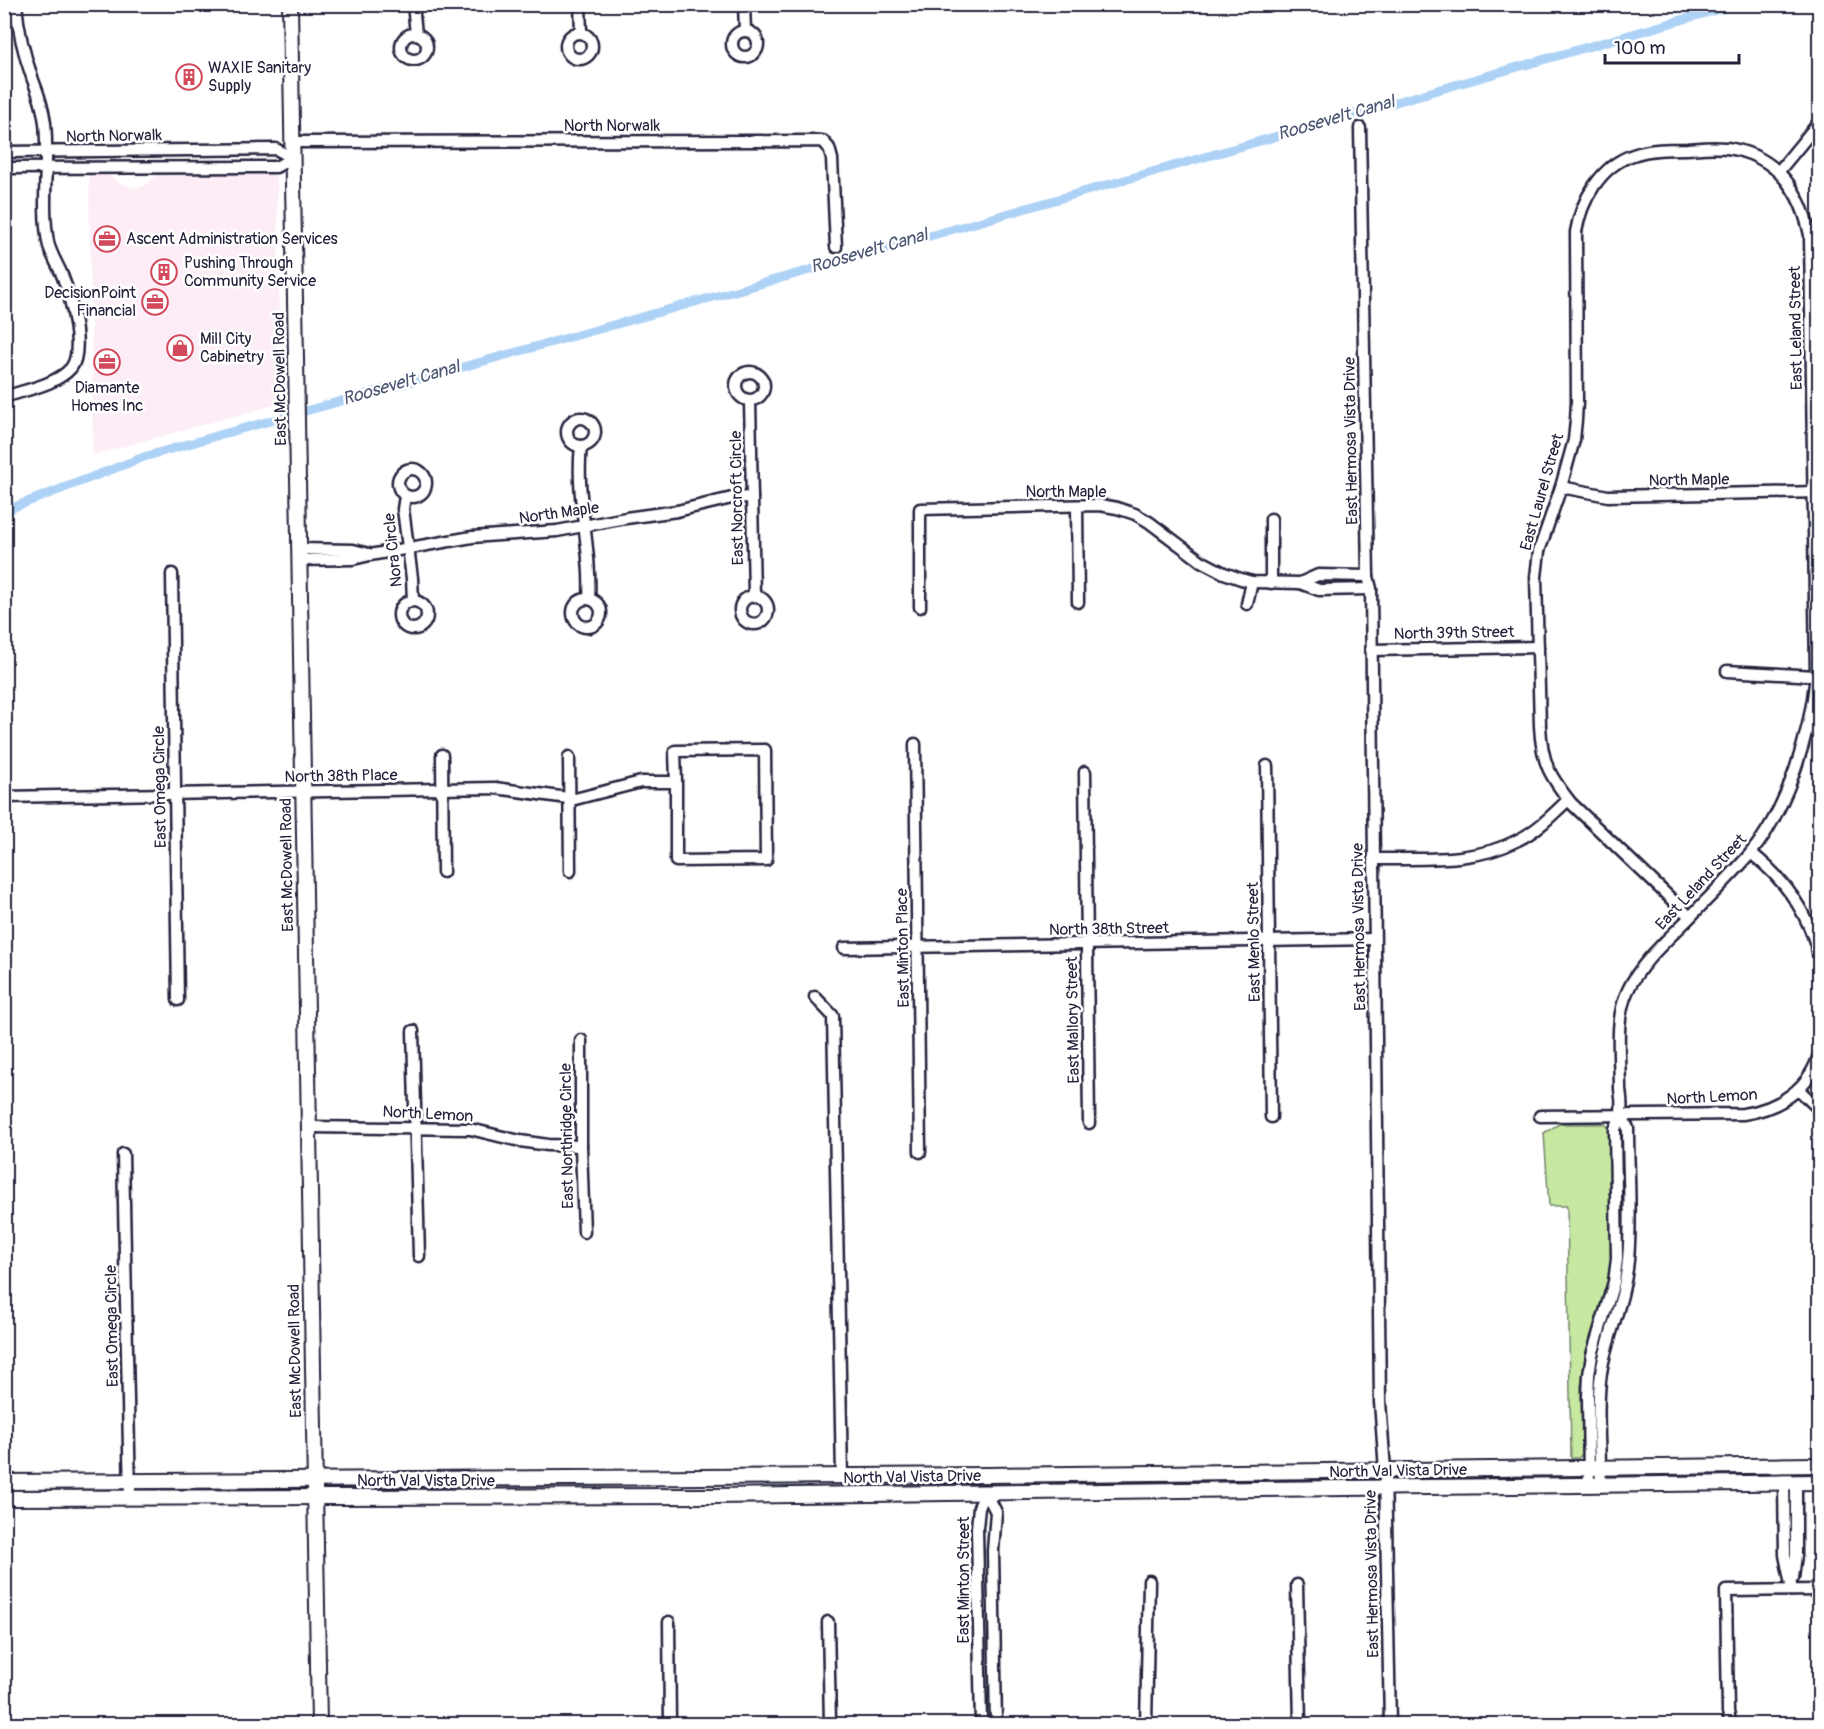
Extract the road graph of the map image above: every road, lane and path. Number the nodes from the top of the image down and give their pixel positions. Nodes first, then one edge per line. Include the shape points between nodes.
1 (16, 4) edge
2 (290, 4) edge
3 (413, 4) edge
4 (580, 4) edge
5 (744, 4) edge
6 (745, 31) dead end
7 (581, 33) dead end
8 (416, 34) dead end
9 (1820, 121) edge
10 (1360, 128) dead end
11 (292, 142) junction
12 (4, 152) edge
13 (292, 158) junction
14 (47, 159) junction
15 (4, 168) edge
16 (1779, 171) junction
17 (836, 247) dead end
18 (4, 397) edge
19 (750, 401) dead end
20 (581, 446) dead end
21 (1561, 487) junction
22 (1817, 492) edge
23 (405, 496) dead end
24 (752, 497) junction
25 (1077, 506) junction
26 (1271, 519) dead end
27 (584, 526) junction
28 (408, 548) junction
29 (299, 555) junction
30 (172, 574) dead end
31 (1368, 576) junction
32 (1252, 582) junction
33 (1271, 583) junction
34 (1300, 583) junction
35 (1371, 589) junction
36 (754, 596) dead end
37 (589, 599) dead end
38 (413, 600) dead end
39 (1078, 602) dead end
40 (1247, 604) dead end
41 (920, 607) dead end
42 (1538, 647) junction
43 (1371, 650) junction
44 (1727, 671) dead end
45 (1816, 676) junction
46 (915, 744) dead end
47 (442, 755) dead end
48 (569, 758) dead end
49 (1266, 766) dead end
50 (1085, 772) dead end
51 (676, 782) junction
52 (442, 789) junction
53 (303, 792) junction
54 (175, 794) junction
55 (4, 797) edge
56 (570, 799) junction
57 (1568, 800) junction
58 (1751, 853) junction
59 (1373, 859) junction
60 (443, 872) dead end
61 (570, 872) dead end
62 (1690, 917) junction
63 (1374, 939) junction
64 (1269, 942) junction
65 (1087, 944) junction
66 (918, 947) junction
67 (844, 948) dead end
68 (1820, 960) edge
69 (815, 997) dead end
70 (178, 1000) dead end
71 (413, 1031) dead end
72 (580, 1040) dead end
73 (1820, 1051) edge
74 (1798, 1089) junction
75 (1820, 1110) edge
76 (1621, 1115) junction
77 (1540, 1116) dead end
78 (1271, 1117) dead end
79 (1089, 1123) dead end
80 (309, 1126) junction
81 (414, 1127) junction
82 (581, 1146) junction
83 (920, 1152) dead end
84 (123, 1154) dead end
85 (584, 1232) dead end
86 (419, 1256) dead end
87 (1820, 1465) edge
88 (1594, 1468) junction
89 (1385, 1470) junction
90 (1085, 1473) junction
91 (1109, 1473) junction
92 (1039, 1474) junction
93 (960, 1475) junction
94 (986, 1475) junction
95 (813, 1476) junction
96 (842, 1476) junction
97 (523, 1478) junction
98 (644, 1478) junction
99 (314, 1479) junction
100 (130, 1481) junction
101 (4, 1482) edge
102 (1820, 1482) edge
103 (1790, 1483) junction
104 (1595, 1486) junction
105 (1386, 1488) junction
106 (1086, 1491) junction
107 (1109, 1491) junction
108 (986, 1492) junction
109 (1039, 1492) junction
110 (960, 1493) junction
111 (813, 1494) junction
112 (843, 1494) junction
113 (644, 1496) junction
114 (523, 1497) junction
115 (4, 1498) edge
116 (130, 1498) junction
117 (314, 1498) junction
118 (1149, 1581) dead end
119 (1297, 1585) dead end
120 (1792, 1590) junction
121 (1820, 1590) edge
122 (669, 1622) dead end
123 (828, 1622) dead end
124 (319, 1725) edge
125 (669, 1725) edge
126 (830, 1725) edge
127 (981, 1725) edge
128 (996, 1725) edge
129 (1146, 1725) edge
130 (1299, 1725) edge
131 (1390, 1725) edge
132 (1731, 1725) edge

1 - 14 street via 18,28 41,99
2 - 11 main road, East McDowell Road
3 - 8 street
4 - 7 street
5 - 6 street
9 - 16 street
10 - 31 street, East Hermosa Vista Drive
11 - 13 main road, East McDowell Road
11 - 17 street, North Norwalk via 823,141 832,159
12 - 14 street, North Norwalk
13 - 14 street, North Norwalk via 276,166
13 - 14 street, North Norwalk via 276,149
13 - 29 main road, East McDowell Road
14 - 15 street, North Norwalk
14 - 18 street via 48,244 75,320 77,348 72,367 54,381
16 - 21 street, East Laurel Street via 1734,149 1664,149 1630,156 1600,178 1583,204 1576,232 1577,402 1574,440
16 - 22 street, East Leland Street via 1806,213 1810,235
19 - 24 street, East Norcroft Circle
20 - 27 street via 579,485
21 - 22 street, North Maple via 1608,496
21 - 42 street, East Laurel Street via 1539,551
22 - 45 street, East Leland Street
23 - 28 street, Nora Circle
24 - 27 street, North Maple
24 - 36 street, East Norcroft Circle
25 - 32 street, North Maple via 1100,505 1135,514 1202,561
25 - 39 street
25 - 41 street, North Maple via 920,508
26 - 33 street
27 - 28 street, North Maple
27 - 37 street
28 - 29 street, North Maple via 353,559
28 - 38 street, Nora Circle
29 - 53 main road, East McDowell Road
30 - 54 street, East Omega Circle
31 - 34 street, North Maple via 1318,575
31 - 35 street, East Hermosa Vista Drive
32 - 33 street, North Maple
32 - 40 street
33 - 34 street, North Maple
34 - 35 street, North Maple via 1319,590
35 - 43 street, East Hermosa Vista Drive
42 - 43 street, North 39th Street
42 - 57 street, East Laurel Street via 1542,750 1547,768
43 - 59 street, East Hermosa Vista Drive
44 - 45 street
45 - 58 street, East Leland Street via 1810,718 1786,792
46 - 66 street, East Minton Place
47 - 52 street
48 - 56 street
49 - 64 street, East Menlo Street
50 - 65 street, East Mallory Street
51 - 51 street via 675,751 765,750 766,860 676,861
51 - 56 street, North 38th Place via 641,782
52 - 53 street, North 38th Place
52 - 56 street, North 38th Place via 495,788
52 - 60 street
53 - 54 street, North 38th Place
53 - 80 main road, East McDowell Road
54 - 55 street, North 38th Place
54 - 70 street, East Omega Circle
56 - 61 street
57 - 59 street via 1539,826 1499,849 1458,858
57 - 62 street, East Laurel Street
58 - 62 street, East Leland Street
58 - 68 street via 1777,875 1795,900 1806,918
59 - 63 street, East Hermosa Vista Drive
62 - 76 street, East Leland Street via 1649,961 1627,991 1622,1005
63 - 64 street, North 38th Street
63 - 89 street, East Hermosa Vista Drive via 1380,1402
64 - 65 street, North 38th Street
64 - 78 street, East Menlo Street
65 - 66 street, North 38th Street
65 - 79 street, East Mallory Street
66 - 67 street, North 38th Street
66 - 83 street, East Minton Place
69 - 96 street, North Val Vista Drive via 832,1016
71 - 81 street
72 - 82 street, East Northridge Circle
73 - 74 street, North Lemon via 1812,1072
74 - 75 street
74 - 76 street, North Lemon via 1761,1112
76 - 77 street, North Lemon
76 - 88 street, East Leland Street via 1628,1128 1628,1259 1620,1308 1603,1364
80 - 81 street, North Lemon
80 - 99 main road, East McDowell Road
81 - 82 street, North Lemon via 470,1129 548,1146
81 - 86 street
82 - 85 street, East Northridge Circle
84 - 100 street, East Omega Circle
87 - 88 main road, North Val Vista Drive
88 - 89 main road, North Val Vista Drive
88 - 104 street, East Leland Street
89 - 91 main road, North Val Vista Drive
89 - 105 street, East Hermosa Vista Drive
90 - 91 main road, North Val Vista Drive
90 - 92 main road, North Val Vista Drive
90 - 106 main road
91 - 107 main road
92 - 94 main road, North Val Vista Drive
92 - 109 main road
93 - 94 main road, North Val Vista Drive
93 - 96 main road, North Val Vista Drive
93 - 110 main road
94 - 108 main road
95 - 96 main road, North Val Vista Drive
95 - 98 main road, North Val Vista Drive
95 - 111 main road
96 - 112 main road
97 - 98 main road, North Val Vista Drive
97 - 99 main road, North Val Vista Drive
97 - 114 main road
98 - 113 main road
99 - 100 main road, North Val Vista Drive
99 - 117 main road, East McDowell Road
100 - 101 main road, North Val Vista Drive
100 - 116 street, East Omega Circle
102 - 103 main road, North Val Vista Drive
103 - 104 main road, North Val Vista Drive
103 - 120 street via 1785,1555
104 - 105 main road, North Val Vista Drive
105 - 107 main road, North Val Vista Drive
105 - 131 street, East Hermosa Vista Drive
106 - 107 main road, North Val Vista Drive
106 - 109 main road, North Val Vista Drive
108 - 109 main road, North Val Vista Drive
108 - 110 main road, North Val Vista Drive
108 - 127 street, East Minton Street via 979,1507 977,1528
108 - 128 street, East Minton Street via 996,1512
110 - 112 main road, North Val Vista Drive
111 - 112 main road, North Val Vista Drive
111 - 113 main road, North Val Vista Drive
113 - 114 main road, North Val Vista Drive
114 - 117 main road, North Val Vista Drive
115 - 116 main road, North Val Vista Drive
116 - 117 main road, North Val Vista Drive
117 - 124 main road, East McDowell Road
118 - 129 street
119 - 130 street
120 - 121 street
120 - 132 street via 1726,1591
122 - 125 street
123 - 126 street

